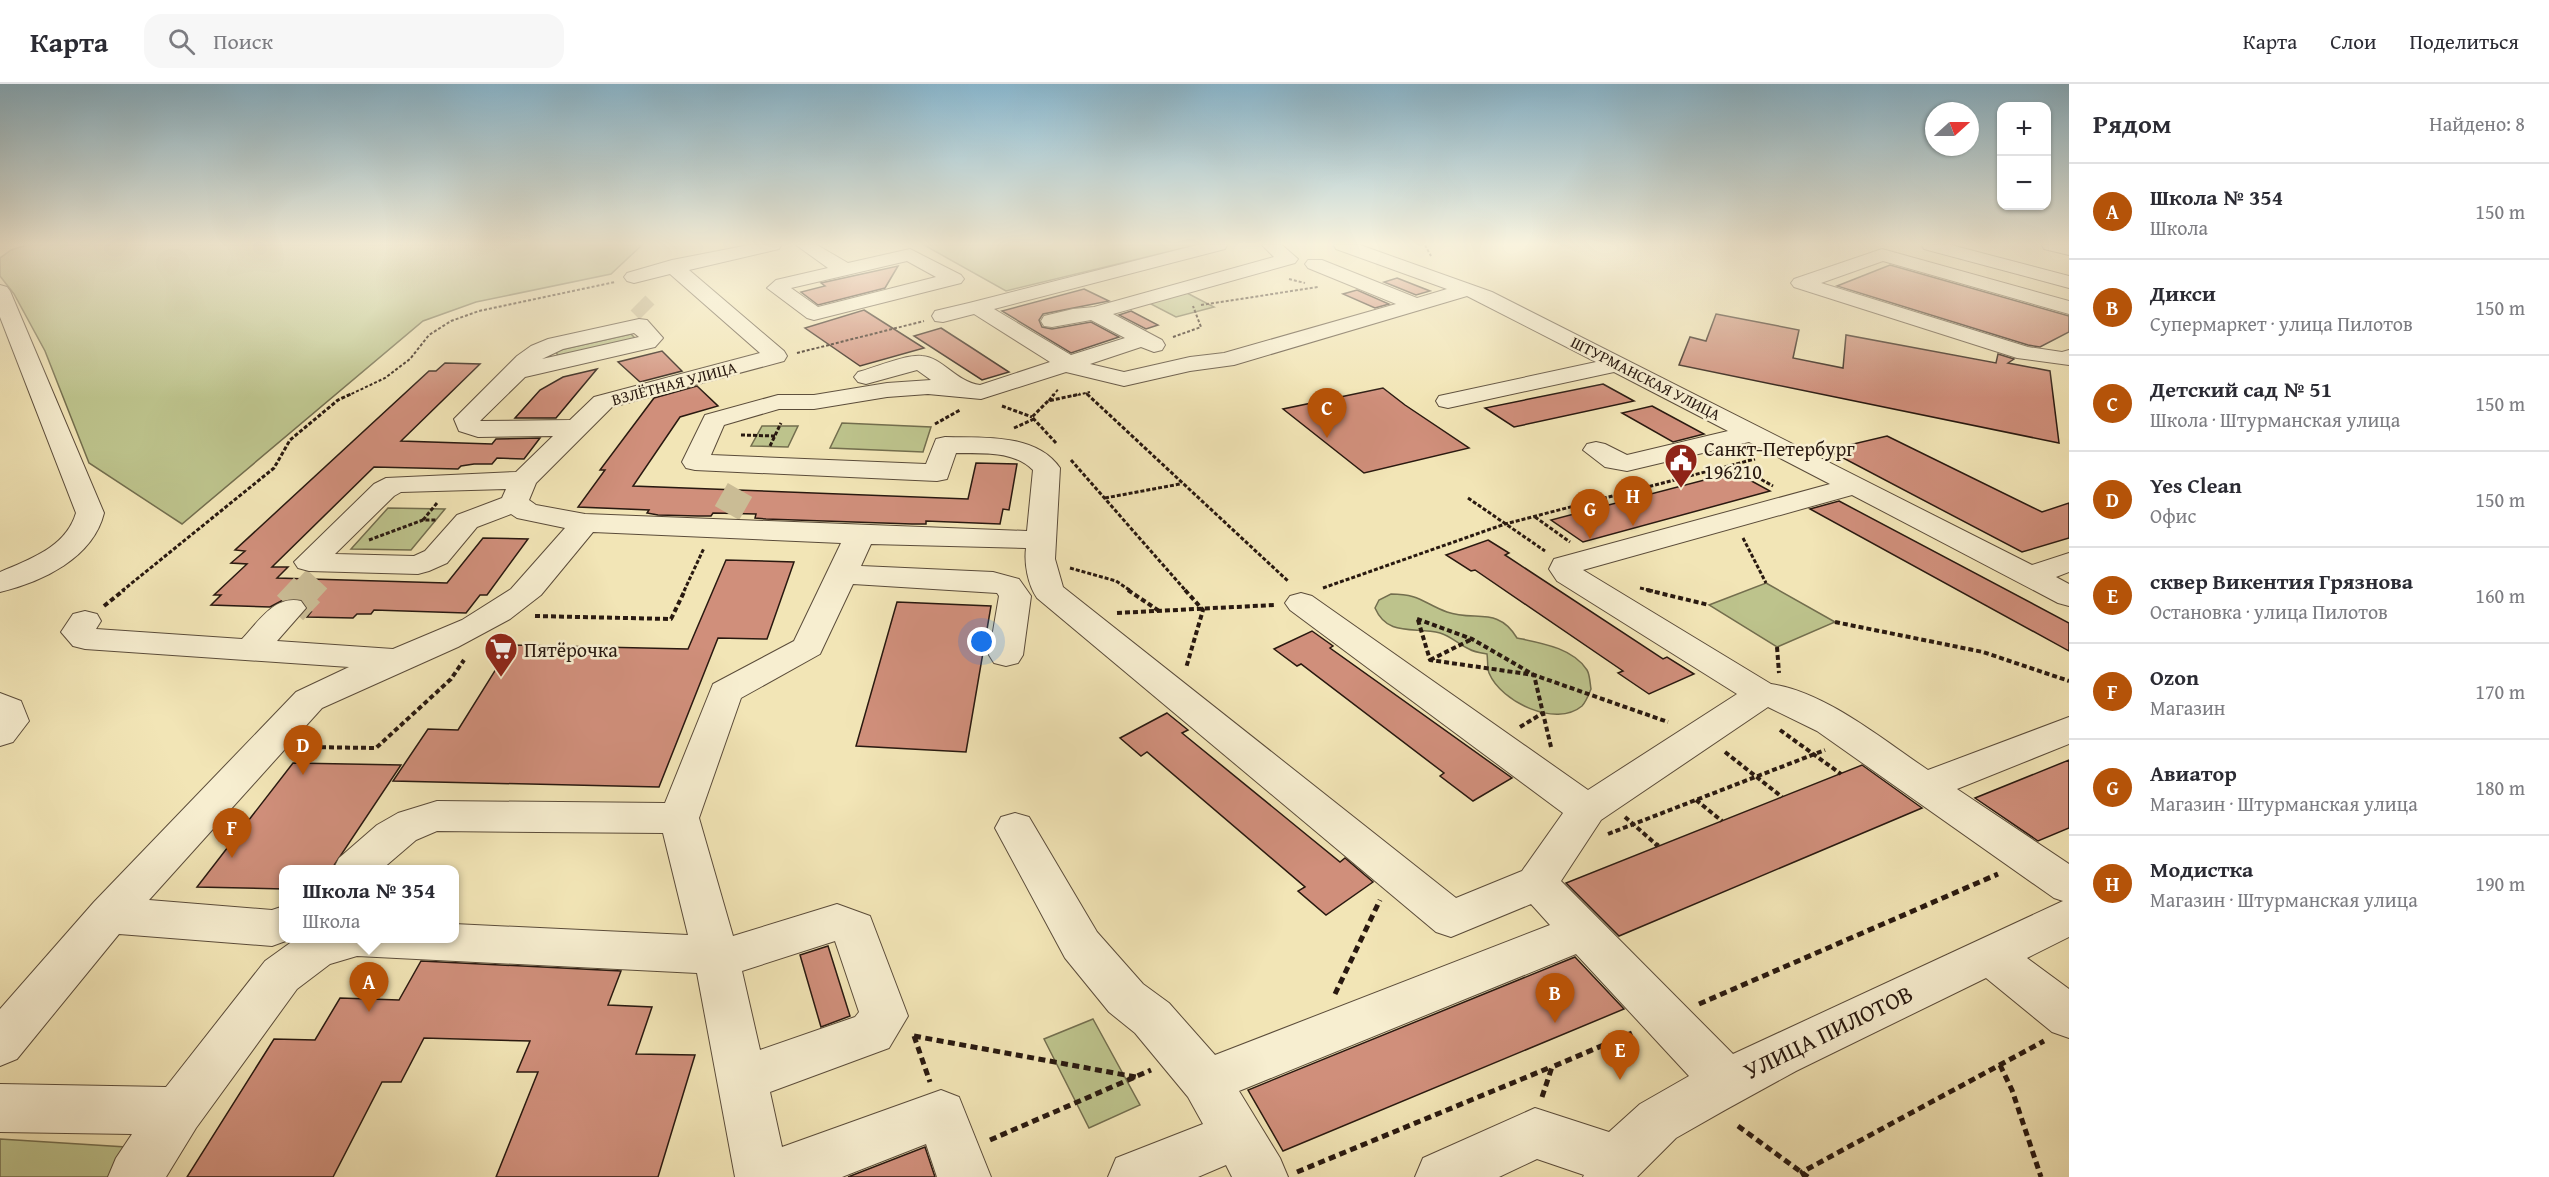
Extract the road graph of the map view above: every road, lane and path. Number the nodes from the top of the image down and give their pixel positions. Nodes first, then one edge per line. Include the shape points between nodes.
1 (2, 296) edge
2 (568, 296) edge
3 (707, 296) edge
4 (788, 296) edge
5 (886, 296) edge
6 (1019, 296) edge
7 (1156, 296) edge
8 (1177, 296) edge
9 (1257, 296) edge
10 (1395, 296) edge
11 (1447, 296) edge
12 (1478, 296) edge
13 (1843, 296) edge
14 (2028, 296) edge
15 (1418, 305) junction
16 (1193, 306) junction
17 (976, 307) junction
18 (2069, 308) edge
19 (1095, 313) junction
20 (943, 316) joint
21 (643, 319) dead end
22 (1018, 330) junction
23 (1148, 341) junction
24 (776, 356) junction
25 (2069, 357) edge
26 (1066, 363) junction
27 (1617, 363) junction
28 (1190, 364) junction
29 (1124, 379) junction
30 (1086, 393) junction
31 (1448, 401) dead end
32 (1002, 405) dead end
33 (778, 414) junction
34 (1033, 419) junction
35 (575, 428) junction
36 (1752, 433) junction
37 (758, 436) dead end
38 (775, 436) junction
39 (1061, 448) dead end
40 (1596, 450) dead end
41 (1067, 456) dead end
42 (1757, 459) dead end
43 (1735, 465) junction
44 (1180, 484) junction
45 (1855, 486) junction
46 (518, 492) junction
47 (742, 497) junction
48 (1104, 498) junction
49 (1468, 498) dead end
50 (1800, 501) junction
51 (1534, 517) junction
52 (466, 520) junction
53 (585, 523) junction
54 (1505, 524) junction
55 (1738, 530) dead end
56 (860, 535) junction
57 (361, 543) dead end
58 (1040, 550) junction
59 (1579, 561) junction
60 (2069, 562) edge
61 (842, 574) junction
62 (2031, 576) junction
63 (0, 583) edge
64 (1766, 583) dead end
65 (1634, 586) dead end
66 (1297, 594) joint
67 (2069, 596) edge
68 (1709, 605) dead end
69 (290, 608) tunnel mouth
70 (1160, 612) dead end
71 (494, 615) junction
72 (84, 621) joint
73 (1835, 622) dead end
74 (1472, 639) junction
75 (1777, 646) dead end
76 (250, 650) junction
77 (1006, 655) dead end
78 (398, 660) junction
79 (1415, 667) junction
80 (1534, 675) junction
81 (2069, 681) edge
82 (1762, 694) junction
83 (1178, 696) junction
84 (0, 705) edge
85 (2069, 730) edge
86 (0, 733) edge
87 (1701, 734) junction
88 (1856, 739) junction
89 (267, 746) junction
90 (1814, 754) junction
91 (1841, 774) dead end
92 (1756, 777) junction
93 (1926, 786) junction
94 (1782, 797) dead end
95 (1584, 800) junction
96 (1696, 800) junction
97 (679, 818) junction
98 (1722, 821) dead end
99 (1633, 824) junction
100 (1015, 828) dead end
101 (1658, 846) dead end
102 (2032, 860) junction
103 (359, 865) edge
104 (1547, 868) junction
105 (1394, 873) junction
106 (2069, 886) edge
107 (109, 915) junction
108 (2069, 917) edge
109 (279, 926) edge
110 (1585, 931) junction
111 (342, 943) edge
112 (433, 943) edge
113 (1989, 954) junction
114 (716, 958) junction
115 (1667, 1018) junction
116 (899, 1026) junction
117 (2059, 1028) edge
118 (1313, 1038) junction
119 (0, 1044) edge
120 (2000, 1065) junction
121 (1552, 1067) junction
122 (1195, 1068) junction
123 (1137, 1077) junction
124 (743, 1079) junction
125 (1732, 1104) junction
126 (0, 1108) edge
127 (178, 1111) junction
128 (1535, 1133) junction
129 (954, 1149) edge
130 (1249, 1156) edge
131 (829, 1167) edge
132 (1613, 1169) edge
133 (1805, 1175) edge
134 (135, 1177) edge
135 (762, 1177) edge
136 (774, 1177) edge
137 (1135, 1177) edge
138 (1285, 1177) edge
139 (1442, 1177) edge
140 (2041, 1177) edge

1 - 63 street via 90,513 89,525 65,549
2 - 72 path via 479,310 429,335 410,360 385,378 338,400 290,440 274,468
3 - 24 street
4 - 5 street via 814,314
6 - 17 street
7 - 19 street
8 - 16 path
9 - 16 path
10 - 15 street
11 - 15 street
12 - 27 street, ШТУРМАНСКАЯ УЛИЦА via 1542,331
13 - 25 street via 2025,353
14 - 18 street
15 - 28 street via 1226,360
16 - 23 path via 1201,327
17 - 20 street
17 - 22 street
19 - 22 street
19 - 23 street
20 - 24 path
21 - 35 street via 539,351 467,419 468,426 478,429
22 - 26 street
23 - 26 street
23 - 28 street
24 - 35 street, ВЗЛЁТНАЯ УЛИЦА via 614,397
26 - 29 street
26 - 33 street via 981,392 936,387 856,393
27 - 31 street
27 - 36 street, ШТУРМАНСКАЯ УЛИЦА
28 - 29 street
29 - 30 path via 1110,388
30 - 34 path via 1048,401
30 - 44 path
32 - 34 path
33 - 38 path
33 - 47 street via 714,420 695,462
34 - 39 path
35 - 46 street, ВЗЛЁТНАЯ УЛИЦА
36 - 40 street via 1627,463 1614,461
36 - 45 street, ШТУРМАНСКАЯ УЛИЦА
37 - 38 path
38 - 47 path
41 - 48 path
42 - 43 path
43 - 50 path
43 - 51 path
44 - 48 path
44 - 66 path
45 - 50 street
45 - 62 street, ШТУРМАНСКАЯ УЛИЦА
46 - 52 street
46 - 52 street via 396,484 384,490 309,562 325,571 418,565 429,562
46 - 53 street via 527,512
47 - 53 street
47 - 56 street
47 - 58 street via 937,473 945,445 1003,447 1032,454 1047,468
47 - 71 path via 671,619
48 - 83 path via 1203,610
49 - 54 path
50 - 59 street
51 - 54 path
51 - 59 path
52 - 57 path via 423,520
53 - 71 street via 524,595
54 - 59 path
55 - 64 path
56 - 58 street
56 - 61 street
58 - 70 path via 1116,581
58 - 83 street via 1048,591
59 - 82 street via 1564,569 1568,574
60 - 62 street
61 - 77 street via 993,581 1008,586 1015,596
61 - 97 street via 808,647 793,659 738,680 725,692
62 - 67 street, ШТУРМАНСКАЯ УЛИЦА
65 - 68 path
66 - 79 street
69 - 76 street
71 - 78 street
71 - 89 path via 451,679 376,748
72 - 76 street via 78,632 85,639
73 - 81 path via 1983,652
74 - 79 path
74 - 79 path via 1417,620
74 - 80 path
75 - 82 path
76 - 78 street
78 - 89 street via 309,700
79 - 80 path
79 - 95 street
80 - 87 path
80 - 95 path
82 - 87 street
82 - 88 street via 1782,697
82 - 90 path
83 - 105 street
84 - 86 street via 8,710 11,721
85 - 93 street
87 - 92 path
87 - 95 street
88 - 90 path
88 - 93 street
89 - 107 street
90 - 91 path
90 - 92 path
92 - 94 path
92 - 96 path
93 - 102 street
95 - 99 path
95 - 104 street
96 - 98 path
96 - 99 path
97 - 103 street via 436,816 417,819 394,832
97 - 114 street
99 - 101 path
99 - 104 path
100 - 122 street via 1081,945 1126,998 1152,1018
102 - 106 street
102 - 115 path
104 - 105 street via 1450,920
104 - 110 street
105 - 118 path
107 - 109 street
107 - 119 street
108 - 113 street, УЛИЦА ПИЛОТОВ
110 - 115 street
110 - 118 street
111 - 127 street via 315,950 281,975
112 - 114 street
113 - 117 street
113 - 125 street, УЛИЦА ПИЛОТОВ
114 - 116 street via 837,922 854,928
114 - 124 street
115 - 121 path
115 - 125 street
116 - 123 path
116 - 124 street
116 - 129 path
117 - 120 path
118 - 122 street
120 - 133 path
120 - 140 path
121 - 128 path
121 - 138 path
122 - 123 path
122 - 130 street
123 - 129 path
124 - 135 street
125 - 132 street, УЛИЦА ПИЛОТОВ via 1658,1121
125 - 133 path
126 - 127 street
127 - 134 street
128 - 132 street
128 - 139 street
129 - 131 street
130 - 137 street
131 - 136 street

